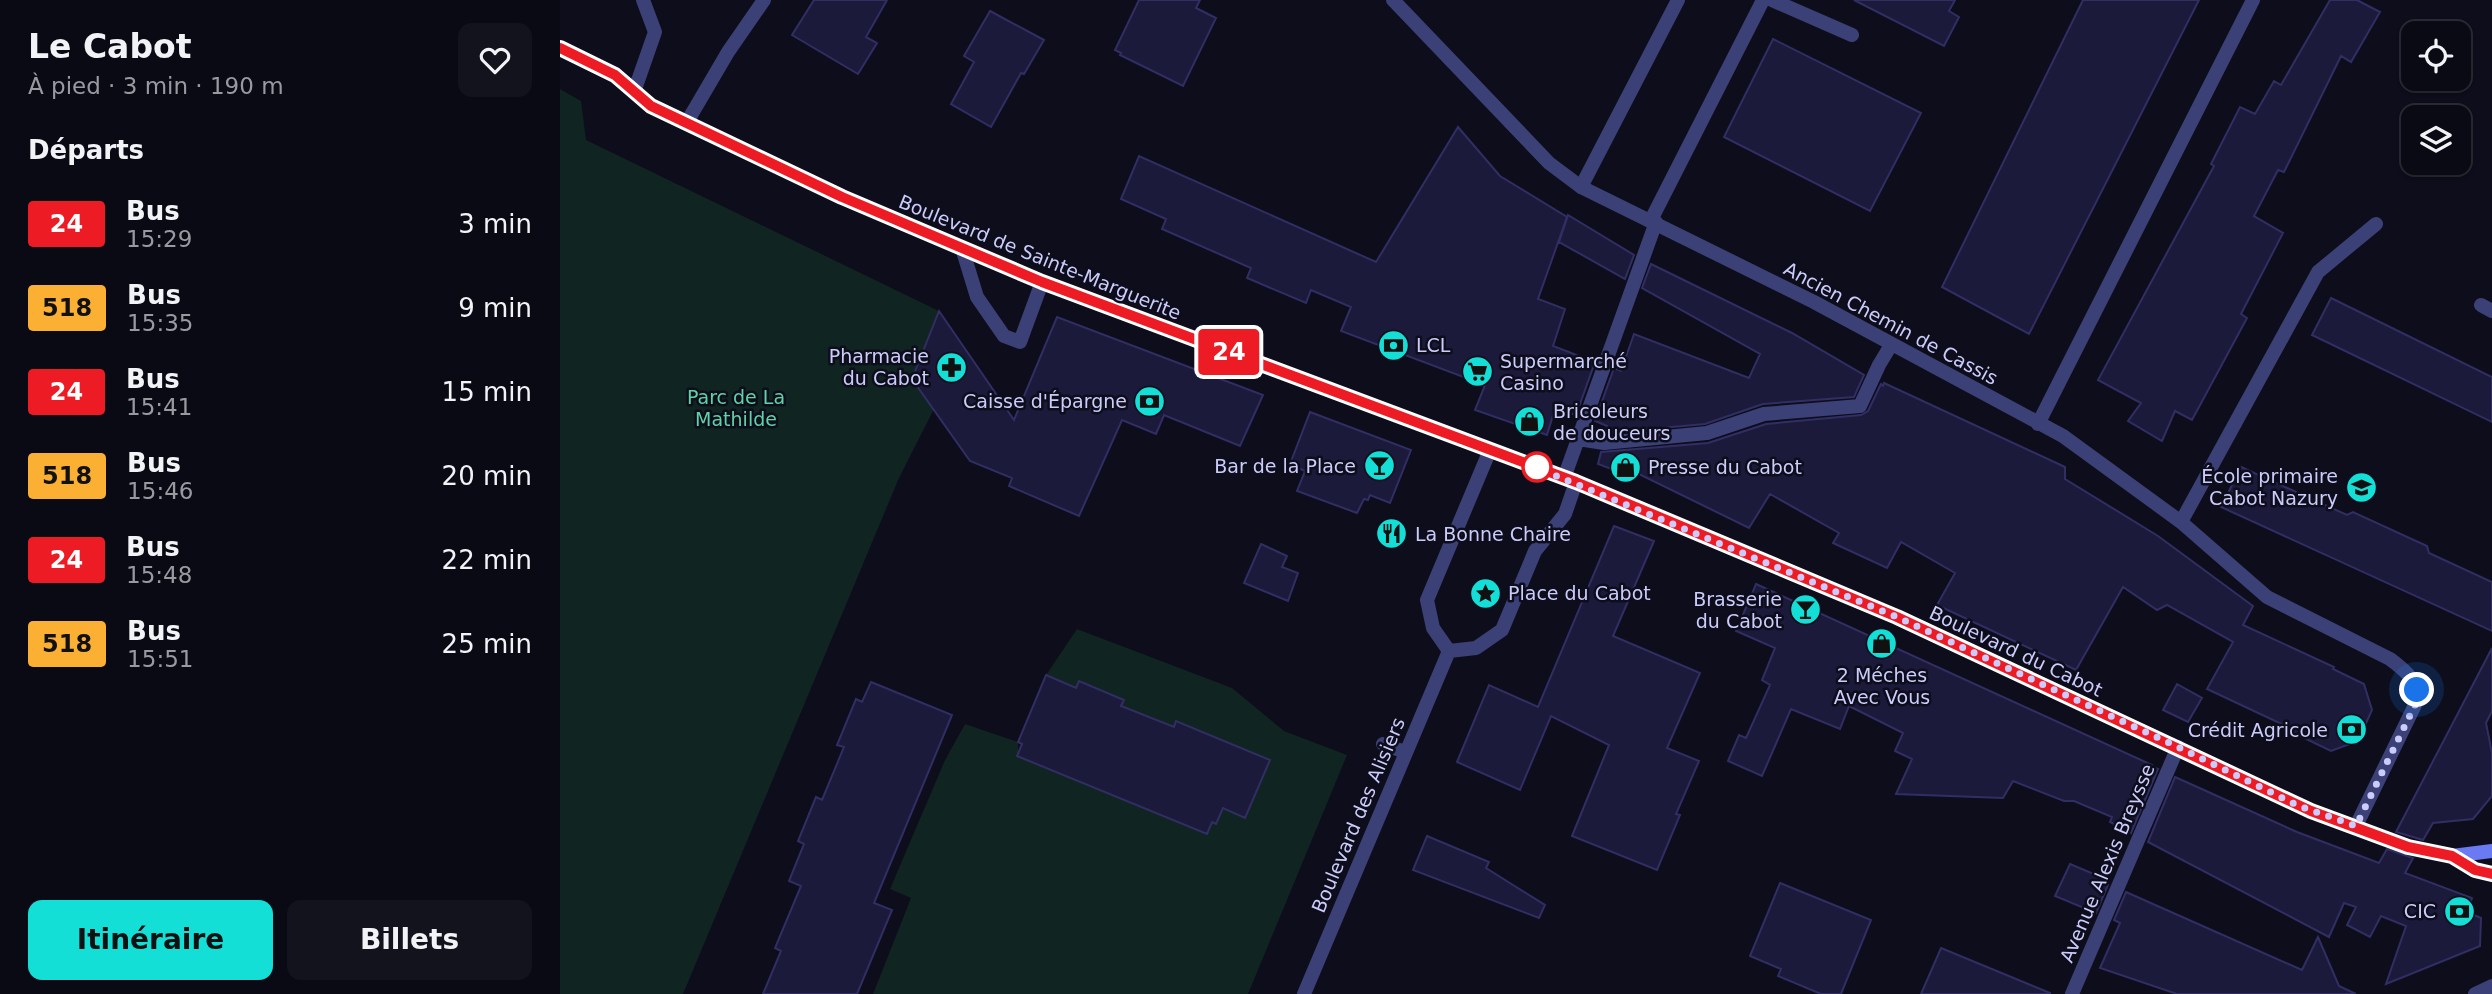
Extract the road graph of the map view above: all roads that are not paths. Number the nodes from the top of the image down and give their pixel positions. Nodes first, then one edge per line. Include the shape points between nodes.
1 (643, 0) edge
2 (764, 0) edge
3 (1393, 0) edge
4 (1678, 0) edge
5 (1763, 0) edge
6 (1772, 0) edge
7 (2253, 0) edge
8 (1852, 35) dead end
9 (560, 47) edge
10 (634, 92) junction
11 (687, 122) junction
12 (1581, 187) junction
13 (1653, 221) junction
14 (2375, 224) dead end
15 (961, 248) junction
16 (1042, 282) junction
17 (1891, 345) junction
18 (2038, 424) junction
19 (1578, 439) junction
20 (1490, 450) junction
21 (1570, 480) junction
22 (2181, 522) junction
23 (1449, 651) junction
24 (1383, 744) dead end
25 (2178, 747) junction
26 (1405, 752) junction
27 (2356, 826) junction
28 (2492, 851) edge
29 (2452, 856) junction
30 (2492, 874) edge
31 (2492, 986) edge
32 (1304, 994) edge
33 (2072, 994) edge
34 (2475, 994) edge

1 - 10 street via 655,32
2 - 11 street
3 - 12 street, Ancien Chemin de Cassis via 1549,163
4 - 12 street
5 - 13 street
6 - 8 street
7 - 18 street
9 - 10 street, Boulevard de Sainte-Marguerite via 615,75
10 - 11 street, Boulevard de Sainte-Marguerite via 651,106
11 - 15 street, Boulevard de Sainte-Marguerite
12 - 13 street, Ancien Chemin de Cassis
13 - 17 street, Ancien Chemin de Cassis
13 - 19 street
14 - 22 street via 2318,272
15 - 16 street, Boulevard de Sainte-Marguerite
15 - 16 street via 977,297 1003,336 1020,342
16 - 20 street, Boulevard de Sainte-Marguerite
17 - 18 street, Ancien Chemin de Cassis
17 - 19 street via 1860,406 1764,414 1707,433 1604,443
18 - 22 street, Ancien Chemin de Cassis via 2063,436
19 - 21 street
20 - 21 street, Boulevard de Sainte-Marguerite
20 - 23 street via 1427,600 1433,628
21 - 23 street via 1565,514 1535,551 1502,630 1476,648
21 - 25 street, Boulevard du Cabot via 1897,617
22 - 27 street, Ancien Chemin de Cassis via 2267,597 2407,671 2417,690 2415,705
23 - 26 street, Boulevard des Alisiers
24 - 26 street
25 - 27 street, Boulevard du Cabot via 2299,806
25 - 33 street, Avenue Alexis Breysse
26 - 32 street, Boulevard des Alisiers
27 - 29 street, Boulevard du Cabot via 2408,847
28 - 29 street, Boulevard du Cabot
29 - 30 street, Boulevard du Cabot
31 - 34 street

